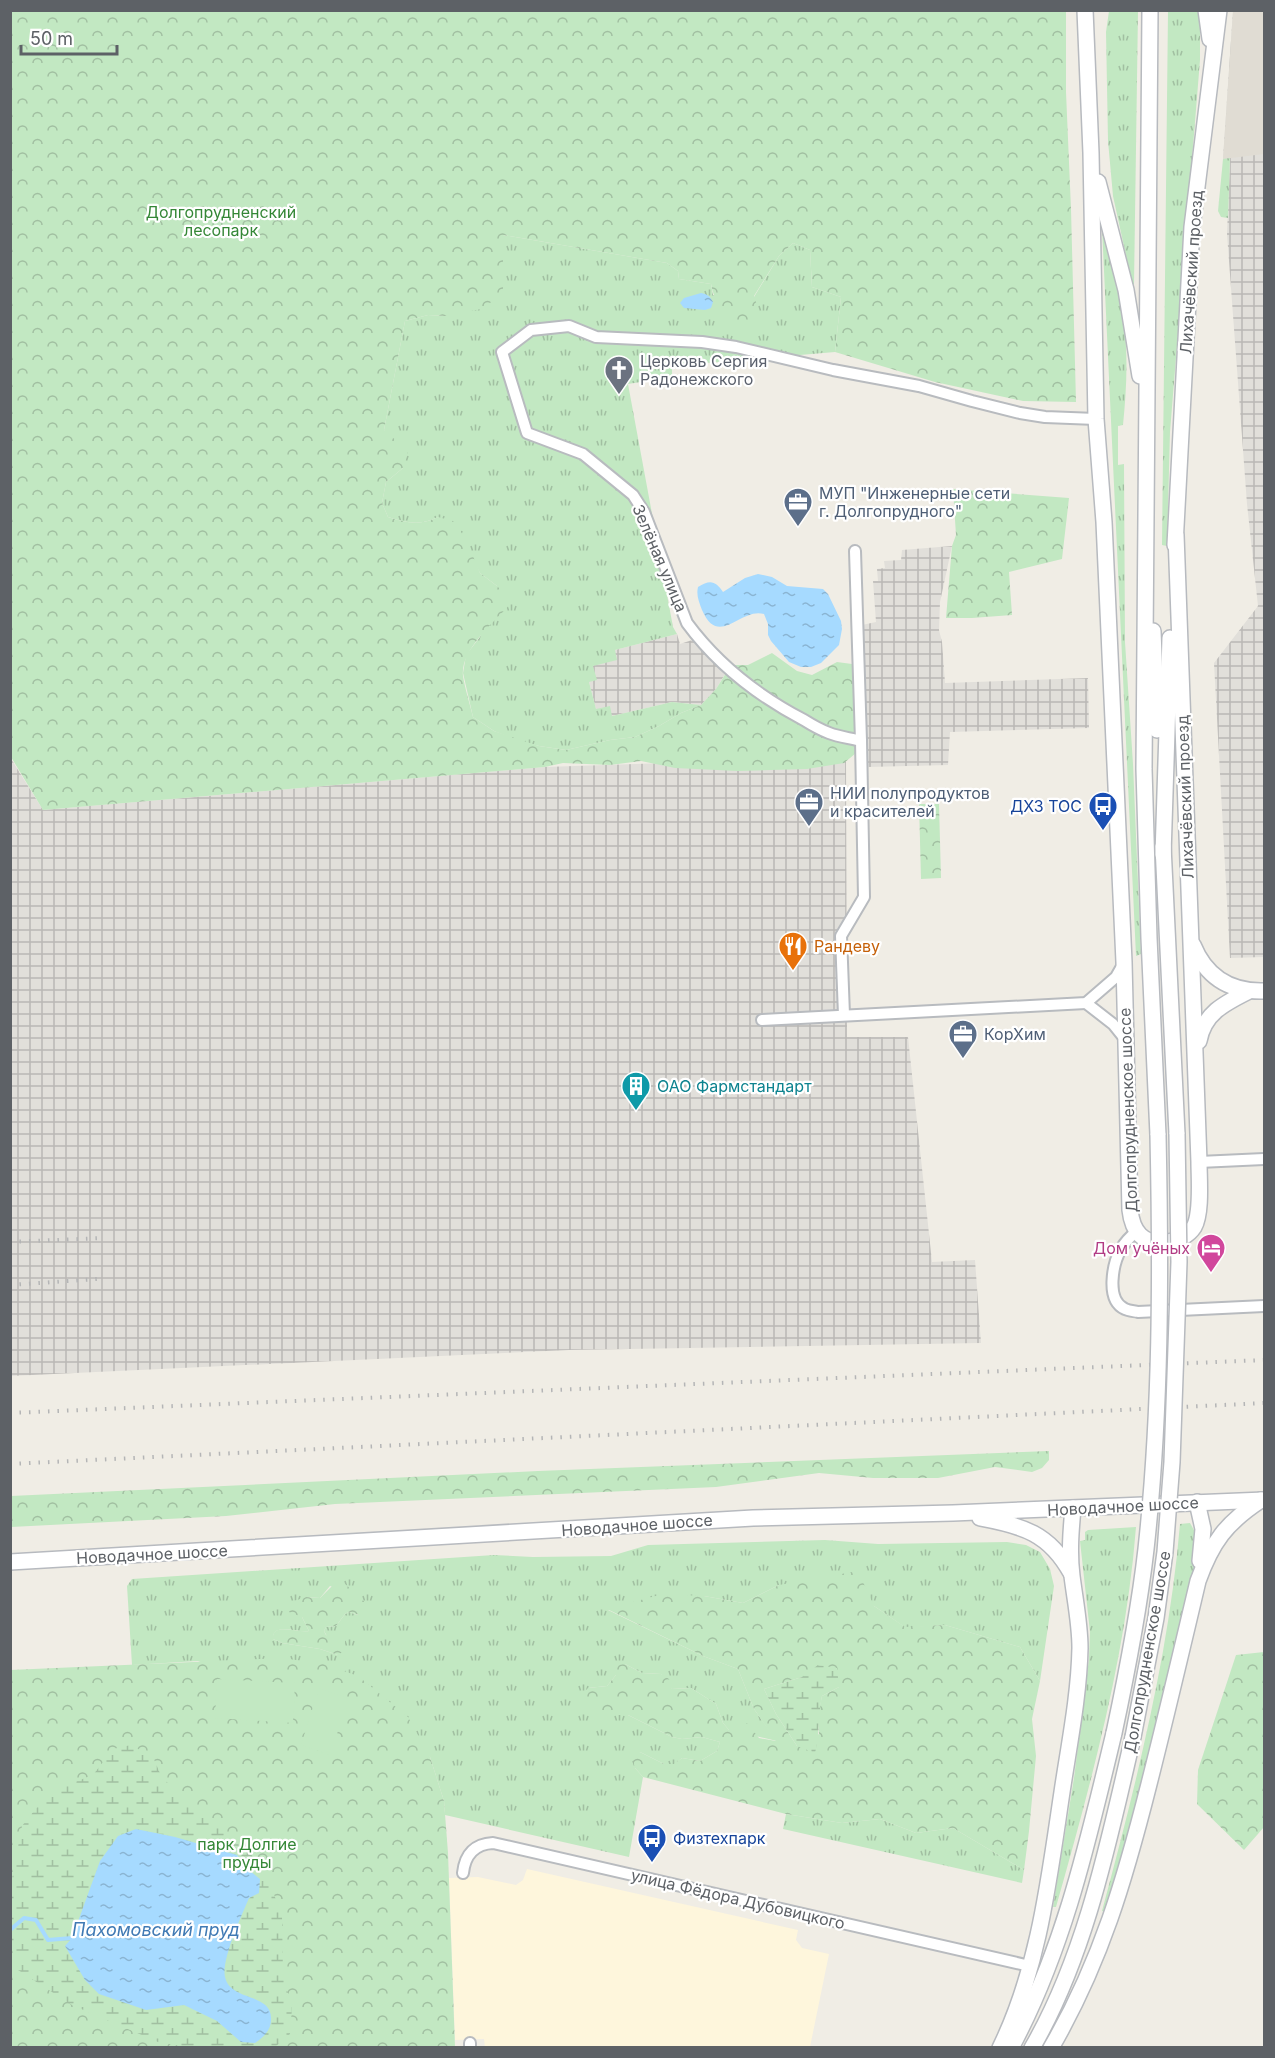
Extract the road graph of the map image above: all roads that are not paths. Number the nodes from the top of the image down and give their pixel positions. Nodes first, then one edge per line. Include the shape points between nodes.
1 (1085, 10) edge
2 (1095, 10) edge
3 (1150, 10) edge
4 (1206, 10) edge
5 (1219, 10) edge
6 (1086, 38) junction
7 (1213, 66) junction
8 (1091, 153) junction
9 (1147, 417) junction
10 (1096, 419) junction
11 (1147, 501) junction
12 (1176, 535) junction
13 (855, 551) dead end
14 (861, 741) junction
15 (1163, 855) junction
16 (1149, 938) joint
17 (1190, 940) junction
18 (1124, 962) junction
19 (1257, 991) edge
20 (1086, 1003) junction
21 (844, 1015) junction
22 (762, 1020) dead end
23 (1125, 1039) junction
24 (1196, 1059) junction
25 (1177, 1134) joint
26 (1264, 1159) edge
27 (1200, 1162) junction
28 (1137, 1231) junction
29 (1264, 1306) edge
30 (1263, 1500) edge
31 (1197, 1502) junction
32 (1073, 1508) junction
33 (953, 1513) junction
34 (10, 1562) edge
35 (1072, 1575) junction
36 (1198, 1581) junction
37 (463, 1873) dead end
38 (1030, 1965) junction
39 (1000, 2048) edge
40 (1011, 2048) edge
41 (1032, 2048) edge
42 (1051, 2048) edge

1 - 6 main road
2 - 6 main road
3 - 9 main road, Лихачёвский проезд
4 - 7 main road
5 - 7 main road, Лихачёвский проезд
6 - 8 main road
7 - 12 main road, Лихачёвский проезд via 1192,227
8 - 9 main road via 1126,290
8 - 10 main road, Долгопрудненское шоссе
9 - 11 main road, Лихачёвский проезд
10 - 14 street, Зелёная улица via 1020,413 919,386 736,347 596,338 569,326 531,330 501,352 527,433 583,454 633,495 644,512 687,623 698,638 756,693 828,733
10 - 18 main road, Долгопрудненское шоссе
11 - 15 main road, Лихачёвский проезд
11 - 16 main road, Лихачёвский проезд via 1143,700
12 - 15 main road, Лихачёвский проезд
12 - 17 main road, Лихачёвский проезд
13 - 14 street
14 - 21 street via 864,897 841,936
15 - 25 main road, Лихачёвский проезд
16 - 40 main road, Долгопрудненское шоссе, bridge via 1158,1135 1159,1296 1146,1550 1114,1733 1084,1858 1047,1972
17 - 19 main road via 1198,958 1214,977
17 - 24 main road, Лихачёвский проезд
18 - 20 street via 1116,977
18 - 23 main road, Долгопрудненское шоссе
19 - 24 main road via 1214,1011 1200,1035
20 - 21 street
20 - 23 street
21 - 22 street
23 - 28 main road, Долгопрудненское шоссе via 1130,1210
24 - 27 main road, Долгопрудненское шоссе
25 - 41 main road, Долгопрудненское шоссе, bridge via 1178,1296 1172,1462 1156,1618 1133,1737 1102,1863 1061,1990
26 - 27 street
27 - 28 main road, Долгопрудненское шоссе via 1194,1227 1173,1241 1152,1241
28 - 29 street via 1115,1263 1113,1295 1124,1309 1138,1312
30 - 31 main road, Новодачное шоссе
30 - 36 main road via 1218,1537
31 - 32 main road, Новодачное шоссе
31 - 36 main road via 1203,1529
32 - 33 main road, Новодачное шоссе
32 - 35 main road
33 - 34 main road, Новодачное шоссе via 753,1518
33 - 35 main road via 1029,1531 1061,1555
35 - 38 main road via 1079,1669 1048,1890
36 - 42 main road via 1117,1902 1096,1960
37 - 38 street, улица Фёдора Дубовицкого via 473,1850 481,1844 494,1843
38 - 39 main road

